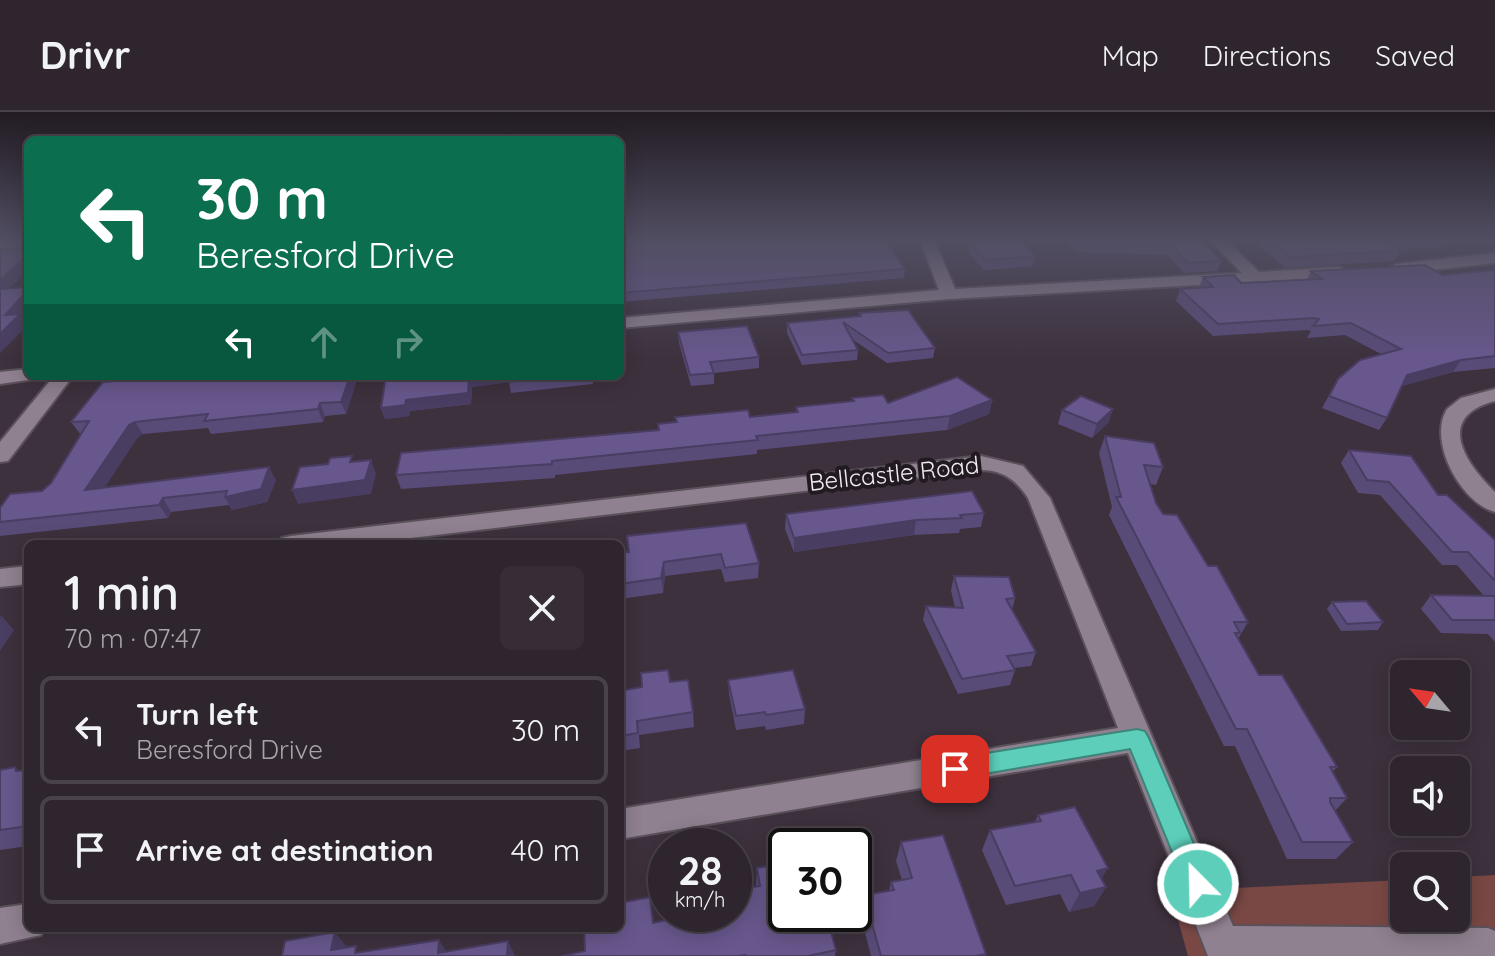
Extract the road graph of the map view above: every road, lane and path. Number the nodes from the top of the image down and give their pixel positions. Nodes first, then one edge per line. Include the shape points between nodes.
1 (943, 279) edge
2 (1197, 279) edge
3 (949, 294) junction
4 (624, 323) edge
5 (24, 375) edge
6 (0, 378) edge
7 (61, 380) edge
8 (1495, 395) edge
9 (0, 456) edge
10 (1495, 505) edge
11 (325, 540) edge
12 (24, 575) edge
13 (0, 578) edge
14 (1137, 738) junction
15 (624, 823) edge
16 (24, 923) edge
17 (0, 926) edge
18 (1225, 950) edge
19 (1495, 952) edge

1 - 3 street
2 - 3 street
3 - 4 street
5 - 6 street
7 - 9 street
8 - 10 street via 1468,402 1454,413 1449,449 1463,474
11 - 14 street, Bellcastle Road via 1002,464 1020,473 1039,498
12 - 13 street
14 - 15 street
14 - 18 street, Bellcastle Road
16 - 17 street
18 - 19 street via 1488,947

